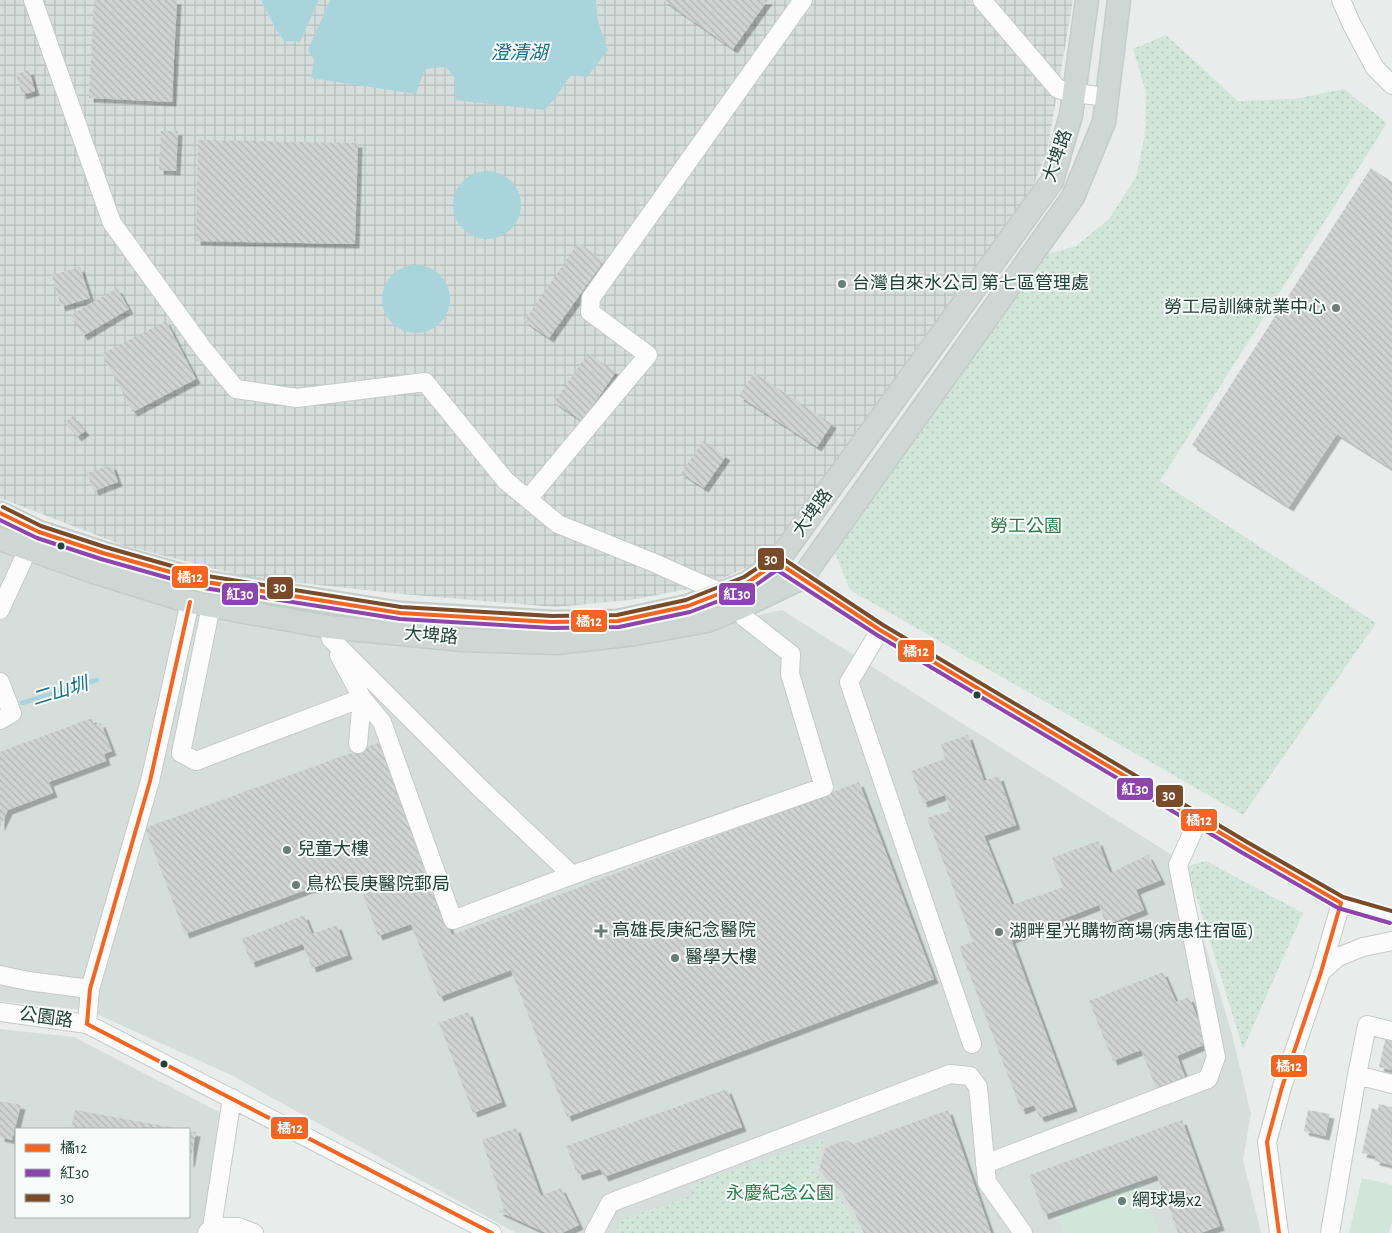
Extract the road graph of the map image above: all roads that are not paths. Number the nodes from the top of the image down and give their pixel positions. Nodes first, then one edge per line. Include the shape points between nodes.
1 (33, 0) edge
2 (803, 0) edge
3 (982, 0) edge
4 (1087, 0) edge
5 (1119, 0) edge
6 (1341, 0) edge
7 (1392, 85) edge
8 (1074, 93) junction
9 (1107, 97) junction
10 (528, 499) junction
11 (0, 513) edge
12 (1, 543) edge
13 (28, 549) junction
14 (777, 562) junction
15 (802, 578) junction
16 (722, 593) junction
17 (200, 604) junction
18 (739, 608) junction
19 (0, 610) edge
20 (880, 630) junction
21 (330, 633) junction
22 (0, 682) edge
23 (362, 698) junction
24 (0, 720) edge
25 (358, 744) dead end
26 (1198, 820) junction
27 (572, 875) junction
28 (1341, 903) junction
29 (1392, 917) edge
30 (1392, 941) edge
31 (1321, 972) junction
32 (0, 975) edge
33 (90, 989) junction
34 (0, 1012) edge
35 (86, 1024) junction
36 (1392, 1031) edge
37 (972, 1044) dead end
38 (1357, 1076) junction
39 (1392, 1084) edge
40 (232, 1098) junction
41 (985, 1164) junction
42 (209, 1230) edge
43 (254, 1233) edge
44 (492, 1233) edge
45 (594, 1233) edge
46 (1023, 1233) edge
47 (1279, 1233) edge
48 (1330, 1233) edge

1 - 10 street via 112,223 236,389 297,398 425,382 506,481
2 - 10 street via 591,298 590,312 648,355
3 - 8 street via 1058,89
4 - 8 main road, 大埤路
5 - 9 main road, 大埤路
6 - 7 street via 1375,68
8 - 9 street
8 - 14 main road, 大埤路 via 1052,181
9 - 15 main road, 大埤路 via 1104,122 1073,197
10 - 16 street via 558,524
11 - 16 main road, 大埤路 via 48,535 206,582 400,613 552,622 618,621 688,606
12 - 13 main road, 大埤路
13 - 17 main road, 大埤路
13 - 19 street
14 - 15 street
14 - 16 main road, 大埤路 via 747,583
15 - 18 main road, 大埤路
15 - 20 street
17 - 21 main road, 大埤路
17 - 23 street via 181,753 196,761
17 - 33 street
18 - 21 main road, 大埤路 via 707,621 556,643
18 - 27 street via 745,618 791,654 790,674 824,787
20 - 26 street
20 - 37 street via 849,682
21 - 23 street
21 - 27 street via 478,786
22 - 24 street via 12,713
23 - 25 street
23 - 27 street via 382,722 454,920
26 - 28 street
26 - 41 street via 1178,865 1216,1057 1208,1079
28 - 29 street
28 - 31 street
30 - 31 street via 1338,957
31 - 47 street via 1267,1142
32 - 33 street
33 - 35 street
34 - 35 street, 公園路
35 - 40 street, 公園路
36 - 38 street via 1367,1025
38 - 39 street
38 - 48 street
40 - 42 street
40 - 44 street, 公園路
41 - 45 street via 978,1087 970,1076 950,1074 610,1203
41 - 46 street via 987,1182
42 - 43 street via 238,1227

